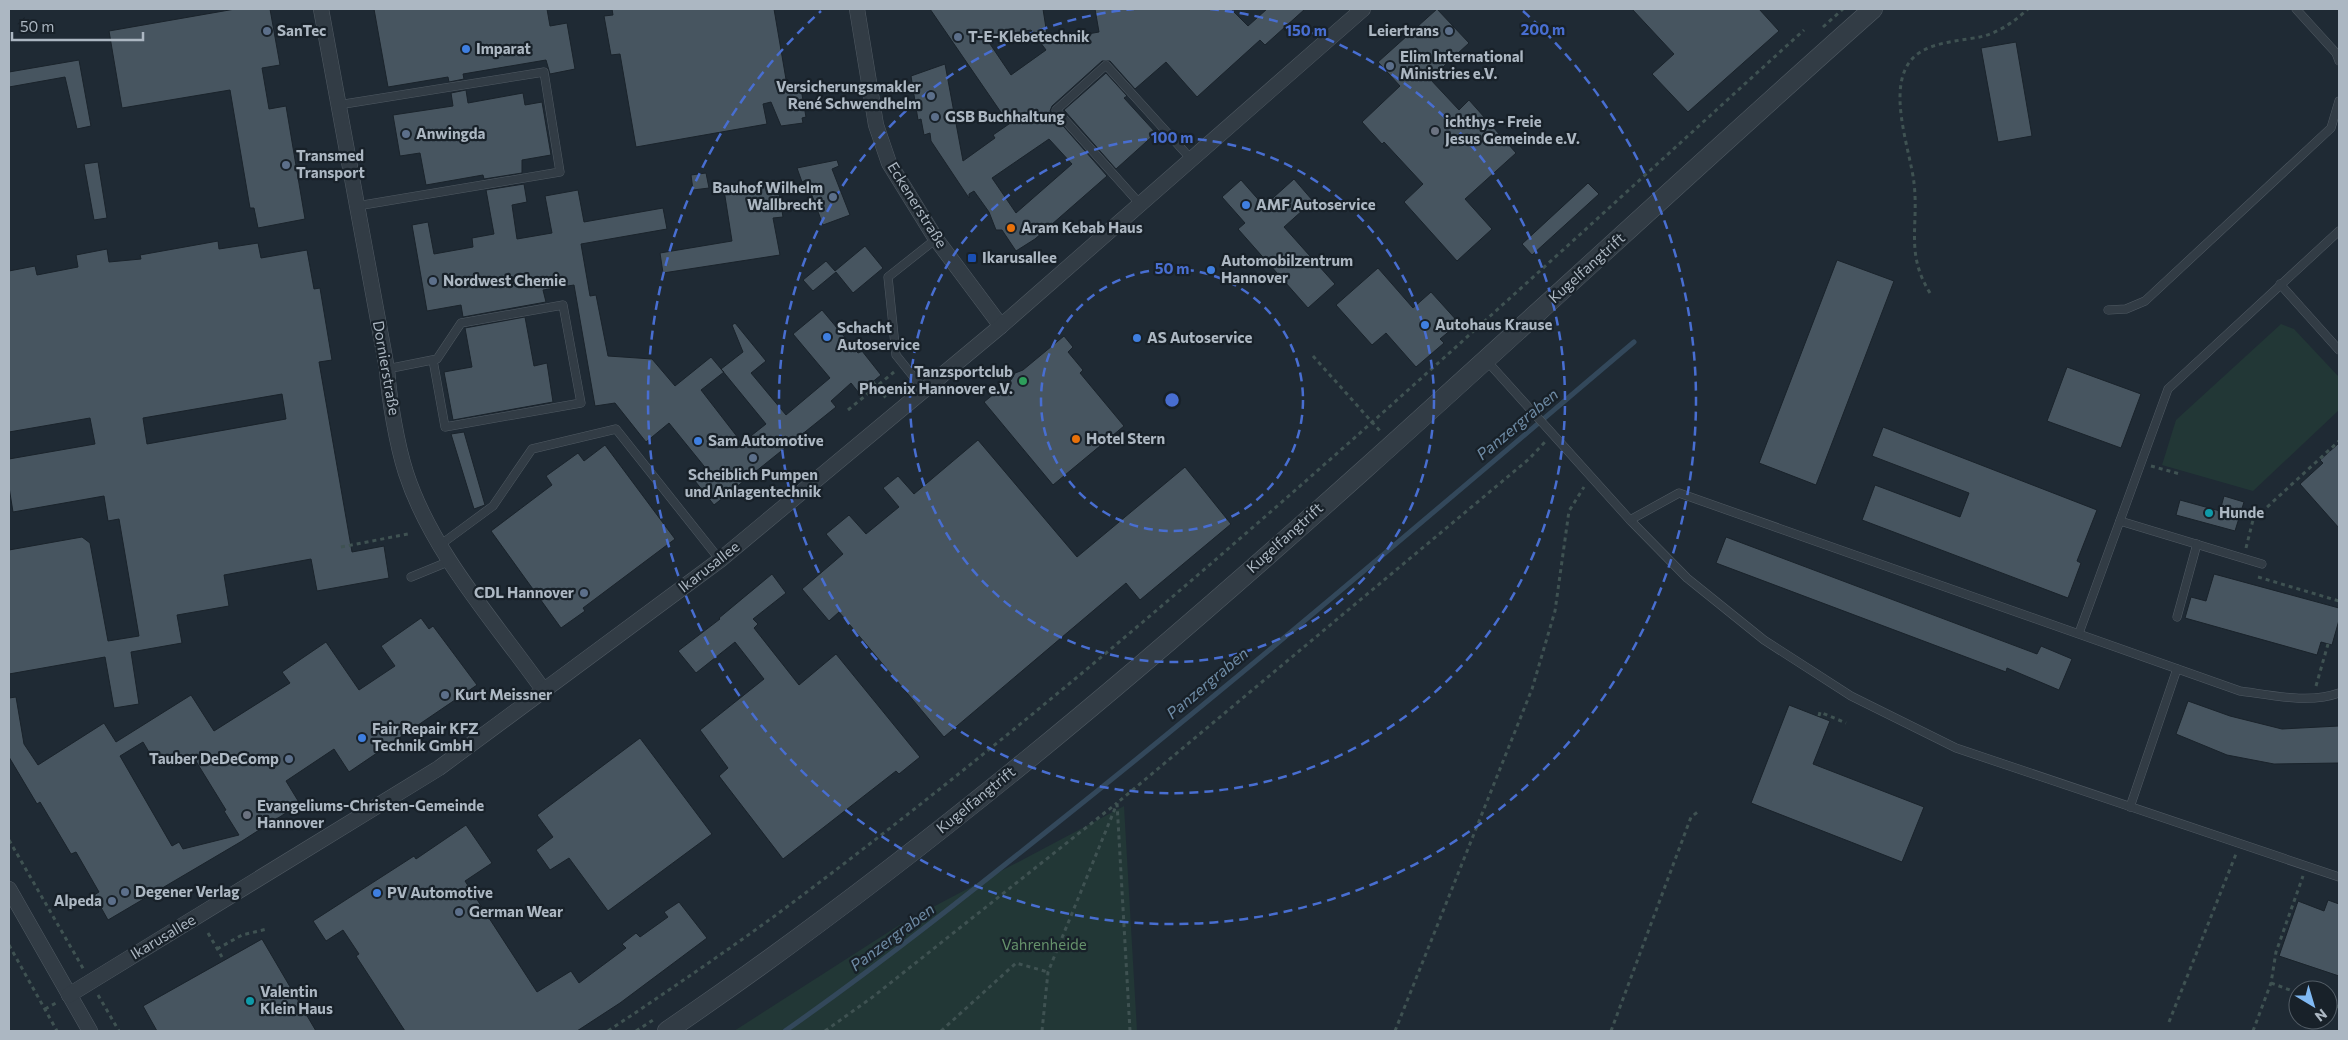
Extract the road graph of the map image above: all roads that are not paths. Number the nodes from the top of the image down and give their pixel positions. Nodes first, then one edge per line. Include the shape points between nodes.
1 (321, 9) edge
2 (857, 9) edge
3 (1363, 9) edge
4 (1873, 9) edge
5 (2296, 9) edge
6 (2339, 61) edge
7 (2339, 101) edge
8 (338, 106) junction
9 (1191, 159) junction
10 (1140, 204) junction
11 (357, 206) junction
12 (2339, 230) edge
13 (936, 239) junction
14 (2280, 284) junction
15 (2108, 310) dead end
16 (1000, 326) junction
17 (2339, 350) edge
18 (433, 360) junction
19 (1486, 360) junction
20 (387, 369) junction
21 (924, 390) junction
22 (1630, 520) junction
23 (2120, 521) junction
24 (440, 544) junction
25 (2197, 544) junction
26 (720, 560) junction
27 (450, 561) junction
28 (2262, 564) road end
29 (411, 577) dead end
30 (2177, 617) dead end
31 (2079, 633) junction
32 (2177, 669) junction
33 (544, 691) junction
34 (2339, 693) edge
35 (2130, 807) junction
36 (2339, 877) edge
37 (9, 889) edge
38 (70, 994) junction
39 (663, 1023) edge
40 (90, 1031) edge

1 - 8 street, Dornierstraße
2 - 13 street, Eckenerstraße via 876,125 889,164
3 - 9 street, Ikarusallee
4 - 19 street, Kugelfangtrift
5 - 6 lane via 2336,53
7 - 15 lane via 2331,128 2145,301
8 - 11 street, Dornierstraße
8 - 11 lane via 544,72 560,172
9 - 10 street, Ikarusallee
9 - 10 lane via 1106,65 1056,110
10 - 16 street, Ikarusallee
11 - 20 street, Dornierstraße
12 - 14 lane
13 - 16 street, Eckenerstraße
13 - 21 lane via 888,277 896,355
14 - 17 lane
14 - 23 lane via 2168,389
16 - 21 street, Ikarusallee
18 - 18 lane via 437,359 461,323 563,305 581,403 445,427
18 - 20 lane
19 - 22 lane
19 - 39 street, Kugelfangtrift via 1235,583 963,812 870,885
20 - 24 street, Dornierstraße via 406,473
21 - 26 street, Ikarusallee
22 - 31 lane via 1679,492
22 - 35 lane via 1687,578 1764,640 1851,696 1956,748
23 - 25 lane
23 - 31 lane
24 - 26 lane via 493,506 532,449 616,430
24 - 27 street, Dornierstraße
25 - 28 lane
25 - 30 lane
26 - 33 street, Ikarusallee
27 - 29 lane
27 - 33 street, Dornierstraße
31 - 32 lane
32 - 34 lane via 2240,690 2313,697
32 - 35 lane
33 - 38 street, Ikarusallee via 439,768
35 - 36 lane
37 - 38 street
38 - 40 street

